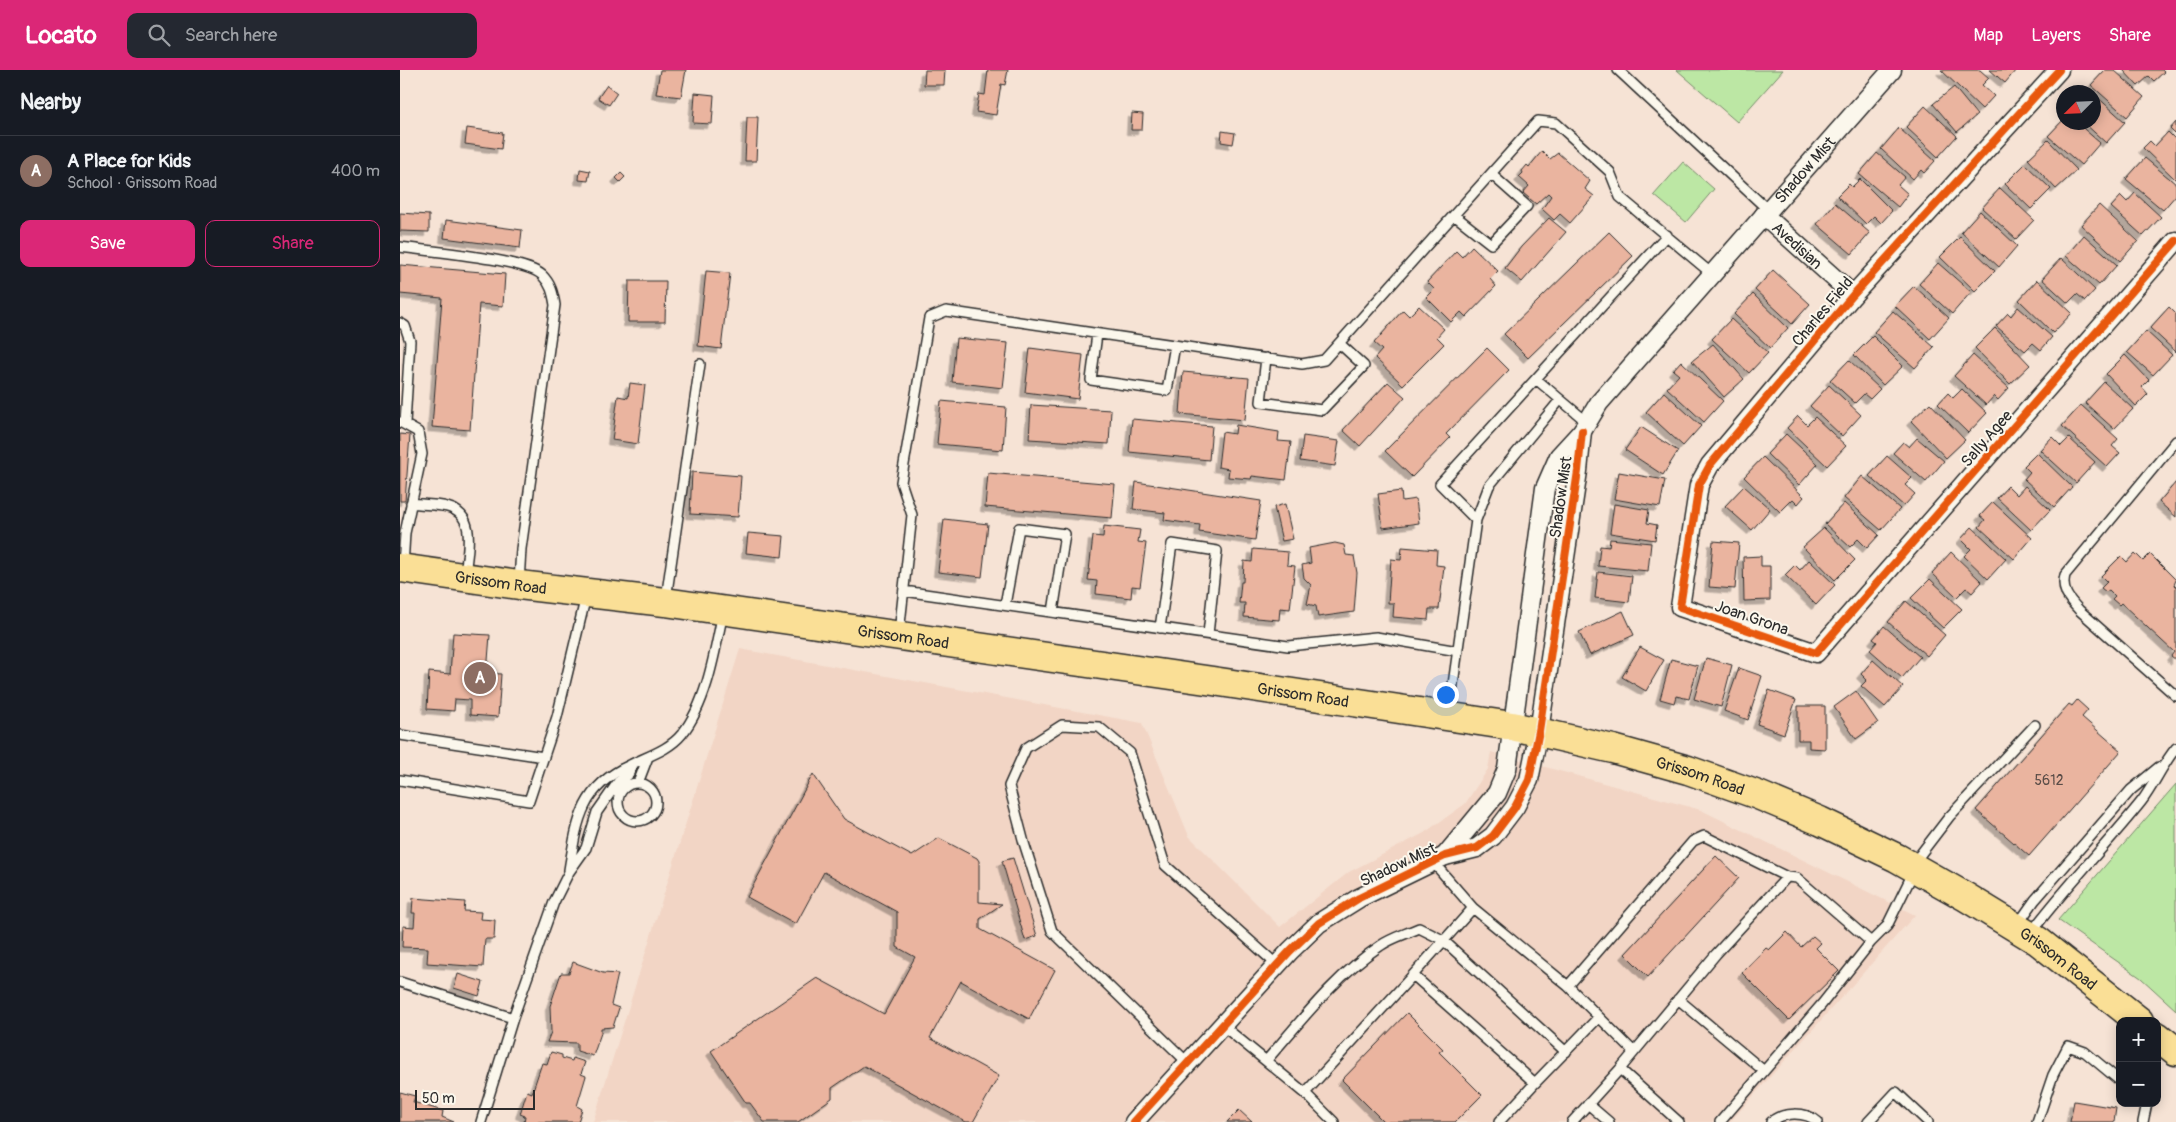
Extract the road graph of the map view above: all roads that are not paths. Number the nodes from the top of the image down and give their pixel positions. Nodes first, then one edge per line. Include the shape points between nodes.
1 (1618, 70) edge
2 (1892, 70) edge
3 (2059, 70) edge
4 (1491, 174) junction
5 (1766, 212) junction
6 (1454, 215) junction
7 (1666, 235) junction
8 (2176, 242) edge
9 (400, 247) edge
10 (1712, 274) junction
11 (1853, 295) junction
12 (400, 323) edge
13 (1097, 334) junction
14 (1340, 343) junction
15 (1175, 345) junction
16 (1266, 358) junction
17 (700, 364) dead end
18 (1536, 379) junction
19 (1560, 400) junction
20 (402, 423) edge
21 (1585, 426) junction
22 (2176, 441) edge
23 (411, 504) junction
24 (1476, 520) junction
25 (401, 568) edge
26 (465, 578) junction
27 (519, 585) junction
28 (904, 591) junction
29 (586, 594) junction
30 (665, 602) junction
31 (1005, 606) junction
32 (1680, 607) joint
33 (723, 610) junction
34 (1053, 612) junction
35 (1160, 628) junction
36 (1208, 634) junction
37 (899, 636) junction
38 (1458, 651) junction
39 (1816, 653) joint
40 (2176, 696) edge
41 (1449, 716) junction
42 (2035, 725) dead end
43 (1512, 726) junction
44 (1540, 732) junction
45 (400, 735) edge
46 (2176, 748) edge
47 (544, 757) junction
48 (648, 757) junction
49 (634, 763) junction
50 (2163, 764) junction
51 (400, 780) edge
52 (638, 783) junction
53 (1439, 859) junction
54 (1914, 867) junction
55 (569, 872) junction
56 (1787, 877) junction
57 (1473, 908) junction
58 (2022, 931) junction
59 (1443, 940) junction
60 (1871, 942) junction
61 (1277, 965) junction
62 (1413, 975) junction
63 (400, 982) edge
64 (1568, 986) junction
65 (1678, 999) junction
66 (1600, 1017) junction
67 (2134, 1017) edge
68 (513, 1018) junction
69 (1222, 1025) junction
70 (2161, 1039) edge
71 (2176, 1051) edge
72 (1566, 1052) junction
73 (1634, 1052) junction
74 (1266, 1061) junction
75 (1188, 1063) junction
76 (1620, 1069) junction
77 (1764, 1071) junction
78 (2116, 1078) edge
79 (1535, 1083) junction
80 (1305, 1093) junction
81 (1588, 1104) junction
82 (2145, 1107) edge
83 (481, 1122) edge
84 (1134, 1122) edge
85 (1334, 1122) edge
86 (1499, 1122) edge
87 (1572, 1122) edge
88 (1608, 1122) edge
89 (1679, 1122) edge
90 (1720, 1122) edge
91 (1771, 1122) edge
92 (1818, 1122) edge
93 (1868, 1122) edge
94 (1928, 1122) edge
95 (2037, 1122) edge
96 (2143, 1122) edge

1 - 5 lane
2 - 5 street, Shadow Mist
3 - 11 street, Charles Field
4 - 6 lane
4 - 6 lane via 1527,206 1491,244
4 - 7 lane via 1538,121 1556,123 1610,172 1620,197
5 - 10 street, Shadow Mist
5 - 11 street, Avedisian
6 - 14 lane
7 - 10 lane
7 - 18 lane
8 - 39 street, Sally Agee
9 - 27 lane via 522,265 541,274 553,289 554,306
10 - 21 street, Shadow Mist via 1599,403
11 - 32 street, Charles Field via 1710,465 1699,485
12 - 20 lane via 405,326 410,342
13 - 15 lane
13 - 15 lane via 1091,380 1167,391
13 - 28 lane via 946,311 928,318 901,482 912,515
14 - 16 lane via 1324,360 1302,364
14 - 16 lane via 1364,366 1322,410 1261,402
15 - 16 lane
17 - 30 lane
18 - 19 lane
18 - 24 lane via 1440,484
19 - 21 lane
19 - 24 lane via 1489,486
20 - 23 lane via 418,432 422,444
21 - 43 street, Shadow Mist via 1559,456 1545,488
21 - 44 street, Shadow Mist
22 - 40 lane via 2065,575 2063,585 2067,597 2079,610
23 - 25 lane
23 - 26 lane via 447,507 461,513 469,525
24 - 38 lane
25 - 26 main road, Grissom Road
26 - 27 main road, Grissom Road
27 - 29 main road, Grissom Road
28 - 31 lane
28 - 37 lane
29 - 30 main road, Grissom Road
29 - 47 lane via 557,717
30 - 33 main road, Grissom Road
31 - 34 lane
31 - 34 lane via 1019,528 1065,534
32 - 39 street, Joan Grona
33 - 37 main road, Grissom Road
33 - 48 lane via 697,710 681,735
34 - 35 lane
35 - 36 lane
35 - 36 lane via 1172,544 1217,551
36 - 38 lane via 1288,646 1376,637
37 - 41 main road, Grissom Road
38 - 41 lane
41 - 43 main road, Grissom Road
42 - 54 lane via 1949,817
43 - 44 main road, Grissom Road
43 - 53 street, Shadow Mist via 1506,769 1497,793
44 - 53 street, Shadow Mist via 1529,780 1515,807 1493,836 1477,848
44 - 54 main road, Grissom Road via 1688,770 1749,792 1820,821
45 - 47 lane
46 - 50 lane
47 - 51 lane via 529,801
48 - 49 lane
48 - 52 lane
49 - 55 lane via 597,812 586,848
49 - 55 lane via 602,780 587,799 575,832
50 - 58 lane via 2142,801 2049,908
50 - 58 lane via 2131,790 2034,900
52 - 52 lane via 622,790 618,800 620,811 634,821 649,816 656,803 651,789
53 - 57 lane
53 - 61 street, Shadow Mist via 1358,898 1319,923
54 - 58 main road, Grissom Road
54 - 60 lane via 1887,926
55 - 68 lane via 554,902
56 - 60 lane via 1797,878
56 - 64 lane via 1704,836 1693,841
56 - 65 lane
57 - 59 lane
57 - 64 lane
58 - 67 main road, Grissom Road
59 - 62 lane
59 - 72 lane
59 - 74 lane via 1419,928 1381,944 1351,968
60 - 77 lane
61 - 69 street, Shadow Mist
61 - 75 lane via 1165,865 1130,753 1099,727 1062,725 1026,748 1009,786 1052,931
62 - 79 lane
62 - 80 lane
63 - 68 lane
64 - 66 lane
65 - 73 lane
65 - 77 lane
66 - 72 lane
66 - 73 lane
68 - 83 lane
69 - 74 lane
69 - 75 street, Shadow Mist
70 - 71 main road
72 - 79 lane
73 - 76 lane
74 - 80 lane
75 - 84 street, Shadow Mist
76 - 81 lane
76 - 89 lane
77 - 90 lane
78 - 95 lane via 2085,1052 2068,1046 2052,1075
79 - 86 lane
80 - 85 lane
81 - 87 lane
81 - 88 lane
82 - 96 lane
91 - 92 lane via 1780,1115 1797,1114
93 - 94 lane via 1896,1092

